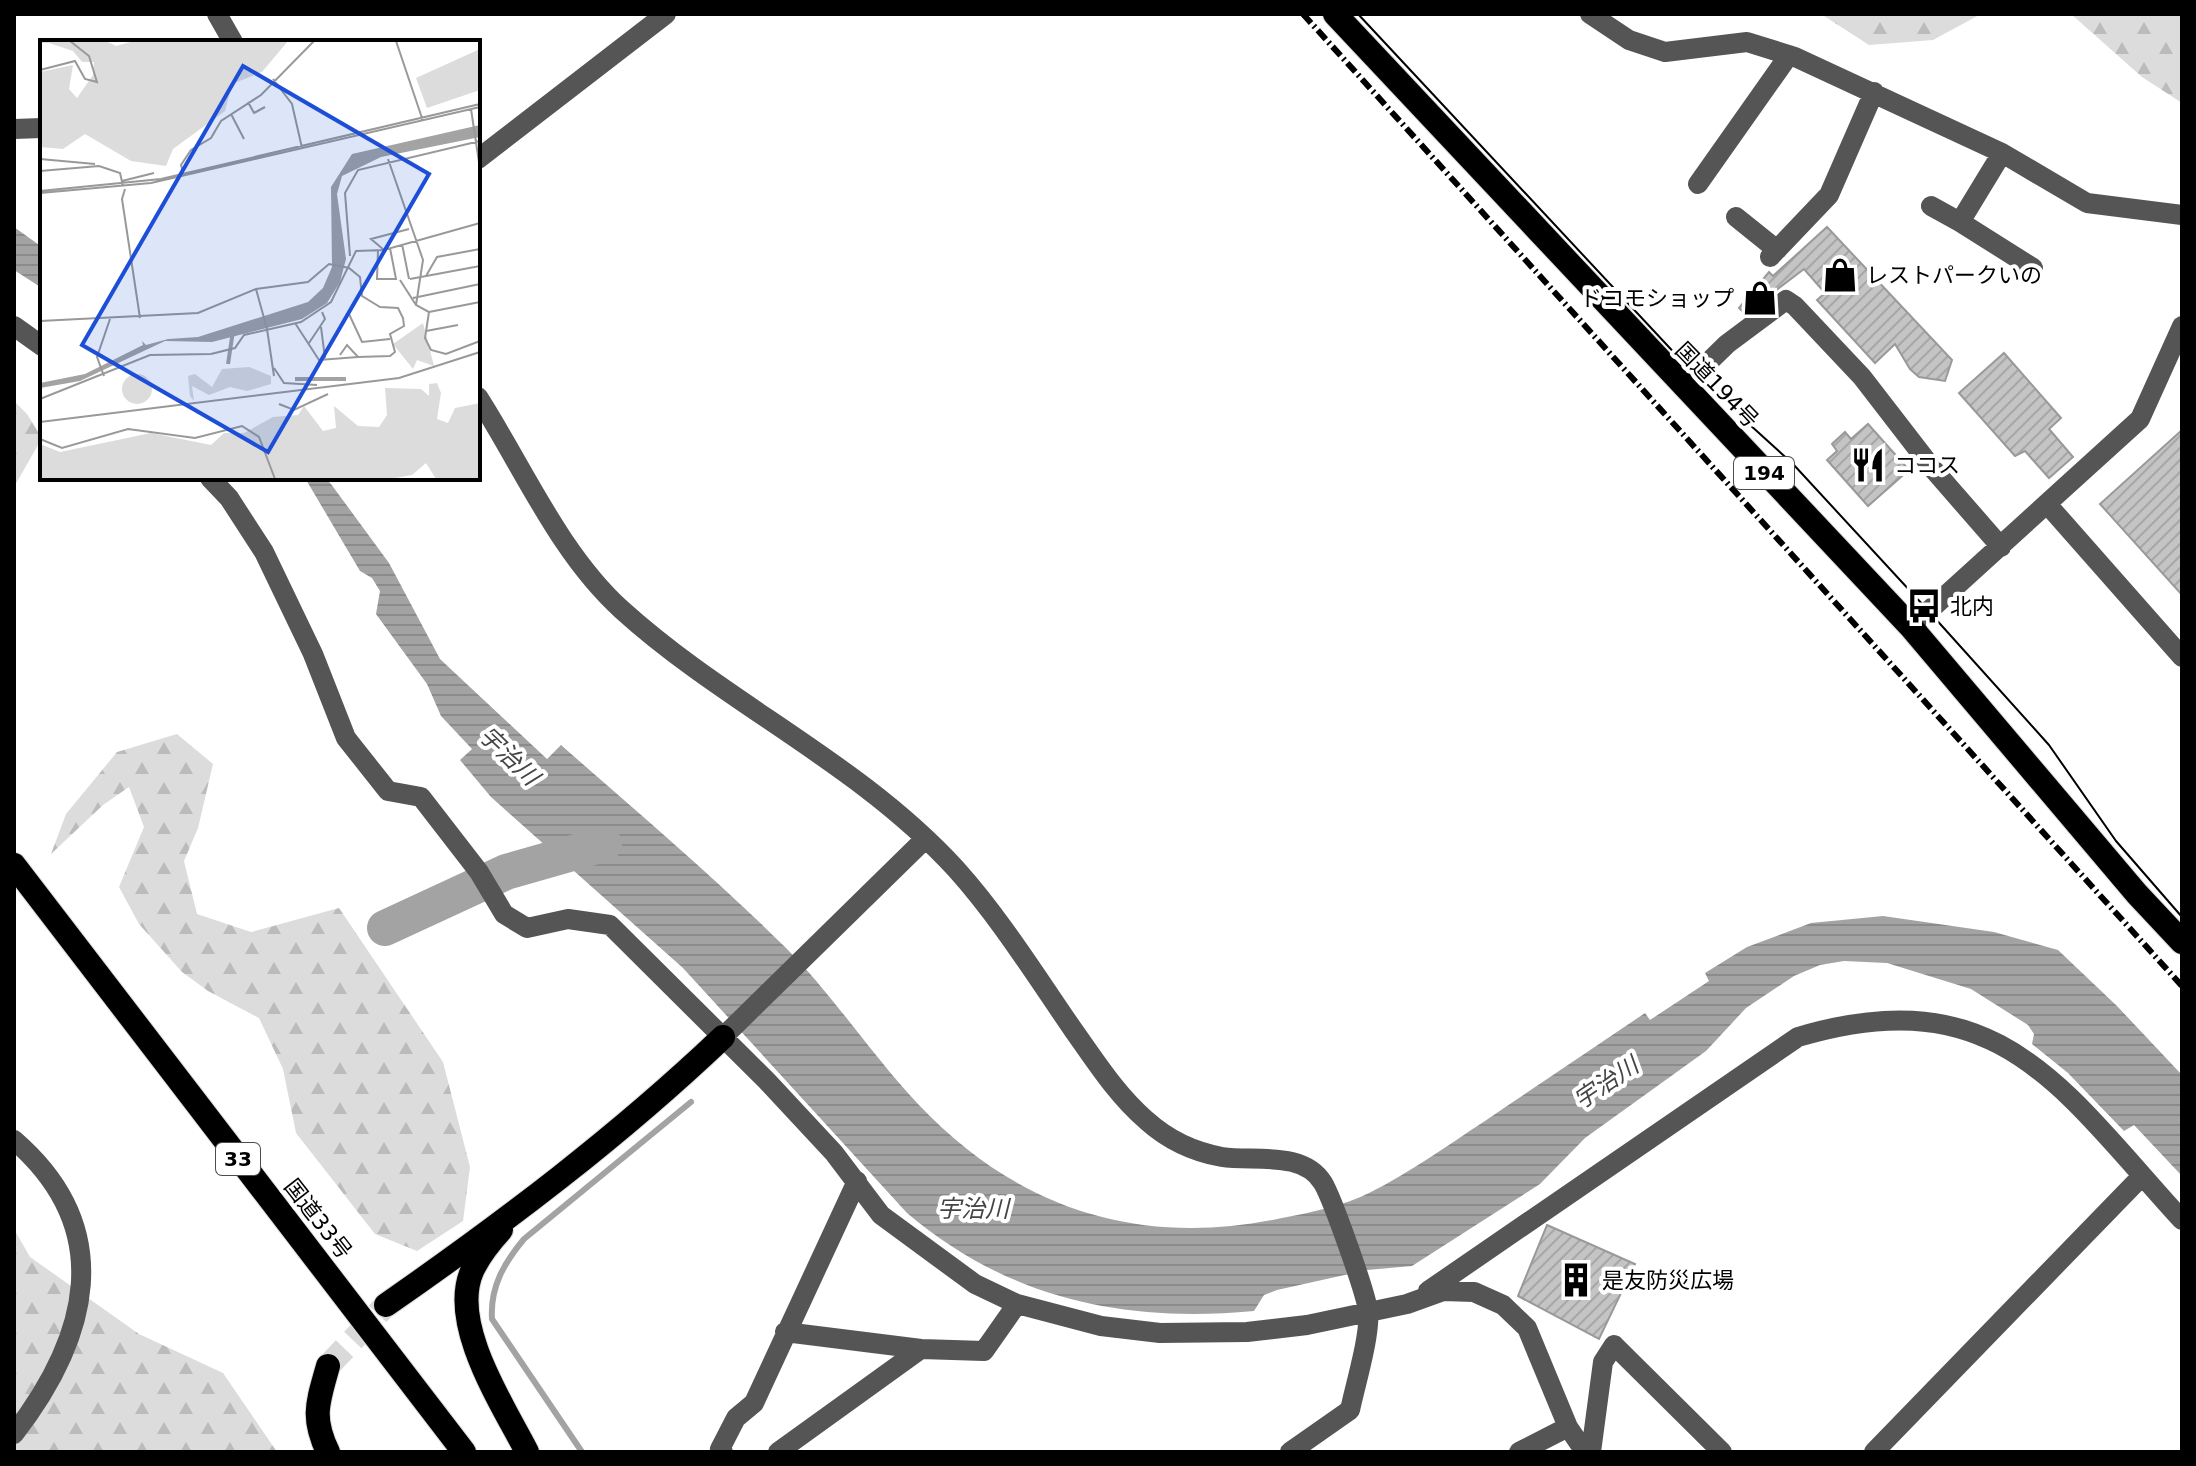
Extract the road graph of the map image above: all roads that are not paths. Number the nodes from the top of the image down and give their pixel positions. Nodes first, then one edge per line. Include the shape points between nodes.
1 (217, 14) edge
2 (666, 14) edge
3 (1590, 14) edge
4 (1344, 18) edge
5 (232, 40) edge
6 (1789, 55) junction
7 (1874, 92) junction
8 (40, 128) edge
9 (14, 129) edge
10 (2002, 153) junction
11 (480, 157) edge
12 (1698, 184) dead end
13 (1931, 206) dead end
14 (2182, 215) edge
15 (1736, 217) dead end
16 (1960, 222) junction
17 (2033, 268) dead end
18 (14, 326) edge
19 (2182, 326) edge
20 (40, 345) edge
21 (1683, 387) junction
22 (480, 400) edge
23 (212, 480) edge
24 (2047, 504) junction
25 (2001, 547) junction
26 (1911, 627) junction
27 (2182, 657) edge
28 (925, 839) junction
29 (14, 865) edge
30 (2182, 942) edge
31 (723, 1037) junction
32 (14, 1140) edge
33 (2142, 1176) junction
34 (857, 1181) junction
35 (515, 1212) junction
36 (2182, 1220) edge
37 (1017, 1304) junction
38 (1366, 1304) junction
39 (1407, 1304) junction
40 (386, 1305) tunnel mouth
41 (785, 1332) junction
42 (921, 1349) junction
43 (328, 1366) tunnel mouth
44 (1568, 1427) junction
45 (14, 1434) edge
46 (328, 1452) edge
47 (464, 1452) edge
48 (527, 1452) edge
49 (723, 1452) edge
50 (778, 1452) edge
51 (1290, 1452) edge
52 (1519, 1452) edge
53 (1585, 1452) edge
54 (1591, 1452) edge
55 (1722, 1452) edge
56 (1874, 1452) edge

1 - 5 street
2 - 11 street
3 - 6 street via 1629,40 1665,52 1747,42
4 - 21 highway, 国道194号 / 194
6 - 7 street
6 - 12 street
7 - 10 street
7 - 15 street via 1829,195 1773,253
8 - 9 street
10 - 14 street via 2087,203
10 - 16 street
13 - 16 street
16 - 17 street
18 - 20 street
19 - 24 street via 2140,419
21 - 25 street via 1727,344 1786,300 1862,377
21 - 26 highway, 国道194号 / 194
22 - 28 street via 573,553 611,599 686,661 846,770
23 - 31 street via 264,552 346,738 388,791 421,797 504,914 527,928 568,919 610,925
24 - 25 street
24 - 27 street
25 - 26 street
26 - 30 highway, 国道194号 / 194
28 - 31 street
28 - 38 street via 980,899 1104,1074 1147,1122 1198,1151 1225,1158 1291,1161 1324,1183
29 - 47 highway, 国道33号 / 33
31 - 34 street
31 - 35 highway via 612,1137
32 - 45 street via 57,1189 80,1255 76,1323 63,1360
33 - 36 street
33 - 39 street via 2061,1087 2011,1048 1936,1024 1889,1019 1830,1028 1798,1037
33 - 56 street
34 - 37 street via 881,1215 975,1284
34 - 41 street
35 - 40 highway
35 - 48 highway via 471,1273 467,1323
37 - 38 street via 1101,1326 1160,1333 1247,1332
37 - 42 street via 984,1351
38 - 39 street
38 - 51 street via 1350,1410
39 - 44 street via 1443,1291 1474,1292 1516,1314 1540,1355
41 - 42 street
41 - 49 street via 754,1403 736,1418
42 - 50 street
43 - 46 highway via 315,1409
44 - 52 street
44 - 53 street
54 - 55 street via 1603,1362 1614,1345

